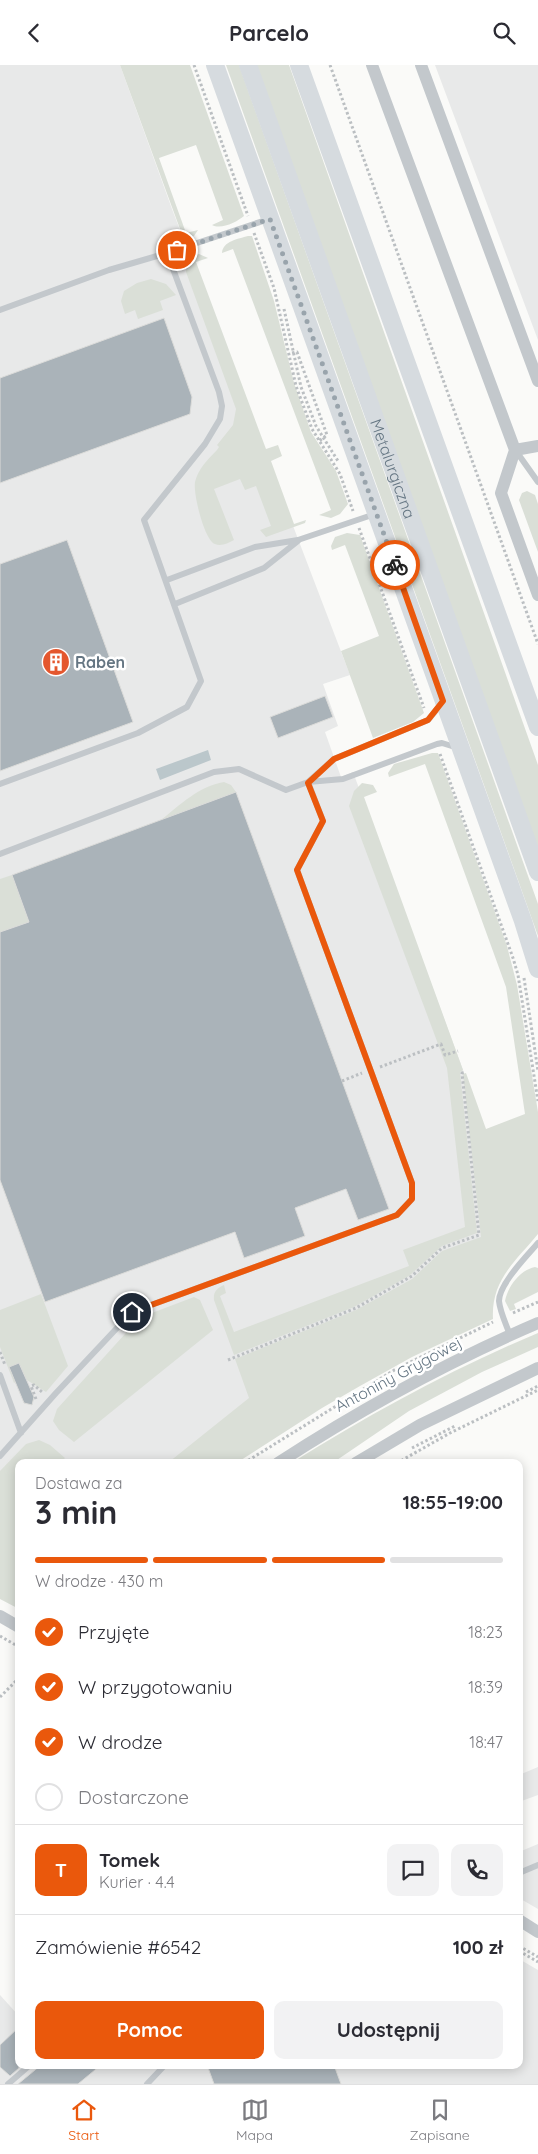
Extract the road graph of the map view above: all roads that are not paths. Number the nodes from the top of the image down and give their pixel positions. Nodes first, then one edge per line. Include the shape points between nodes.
1 (215, 65) edge
2 (248, 65) edge
3 (299, 65) edge
4 (372, 65) edge
5 (421, 65) edge
6 (270, 219) junction
7 (167, 253) junction
8 (0, 310) edge
9 (538, 381) edge
10 (538, 446) edge
11 (515, 450) junction
12 (538, 482) edge
13 (376, 514) junction
14 (298, 540) junction
15 (166, 580) junction
16 (538, 595) edge
17 (174, 604) junction
18 (443, 701) junction
19 (538, 727) edge
20 (459, 749) junction
21 (308, 783) junction
22 (0, 784) edge
23 (0, 853) edge
24 (538, 872) edge
25 (538, 969) edge
26 (538, 1243) edge
27 (538, 1323) edge
28 (510, 1335) junction
29 (538, 1368) edge
30 (0, 1375) edge
31 (20, 1433) junction
32 (0, 1456) edge
33 (285, 1459) edge
34 (363, 1459) edge
35 (0, 1615) edge
36 (15, 1624) edge
37 (538, 1865) edge
38 (523, 1871) edge
39 (523, 1923) edge
40 (538, 1932) edge
41 (25, 2069) edge
42 (161, 2069) edge
43 (8, 2084) edge
44 (148, 2084) edge

1 - 6 main road
2 - 24 main road, Metalurgiczna
3 - 19 main road
4 - 11 street
5 - 9 street
6 - 7 lane
6 - 13 main road
7 - 8 lane via 109,270
7 - 15 lane via 222,406 220,419 205,444 144,520
10 - 11 street
11 - 12 lane
11 - 16 street via 501,493
13 - 14 lane
13 - 18 main road
14 - 15 lane via 255,547
14 - 17 lane via 264,568
15 - 17 lane
17 - 22 lane via 201,681 188,707 138,733
18 - 20 main road
18 - 21 lane via 428,720 334,759
20 - 21 lane via 437,744 343,779
20 - 25 main road
21 - 23 lane via 286,790 239,769 214,773
21 - 31 lane via 323,821 297,870 412,1183 412,1199 397,1215 132,1312
26 - 28 lane via 503,1287 499,1299
27 - 28 street, Antoniny Grygowej
28 - 33 street, Antoniny Grygowej via 396,1391
29 - 34 street via 420,1425
30 - 31 lane
31 - 32 lane
35 - 36 street
37 - 38 lane
39 - 40 street
41 - 43 lane
42 - 44 lane

